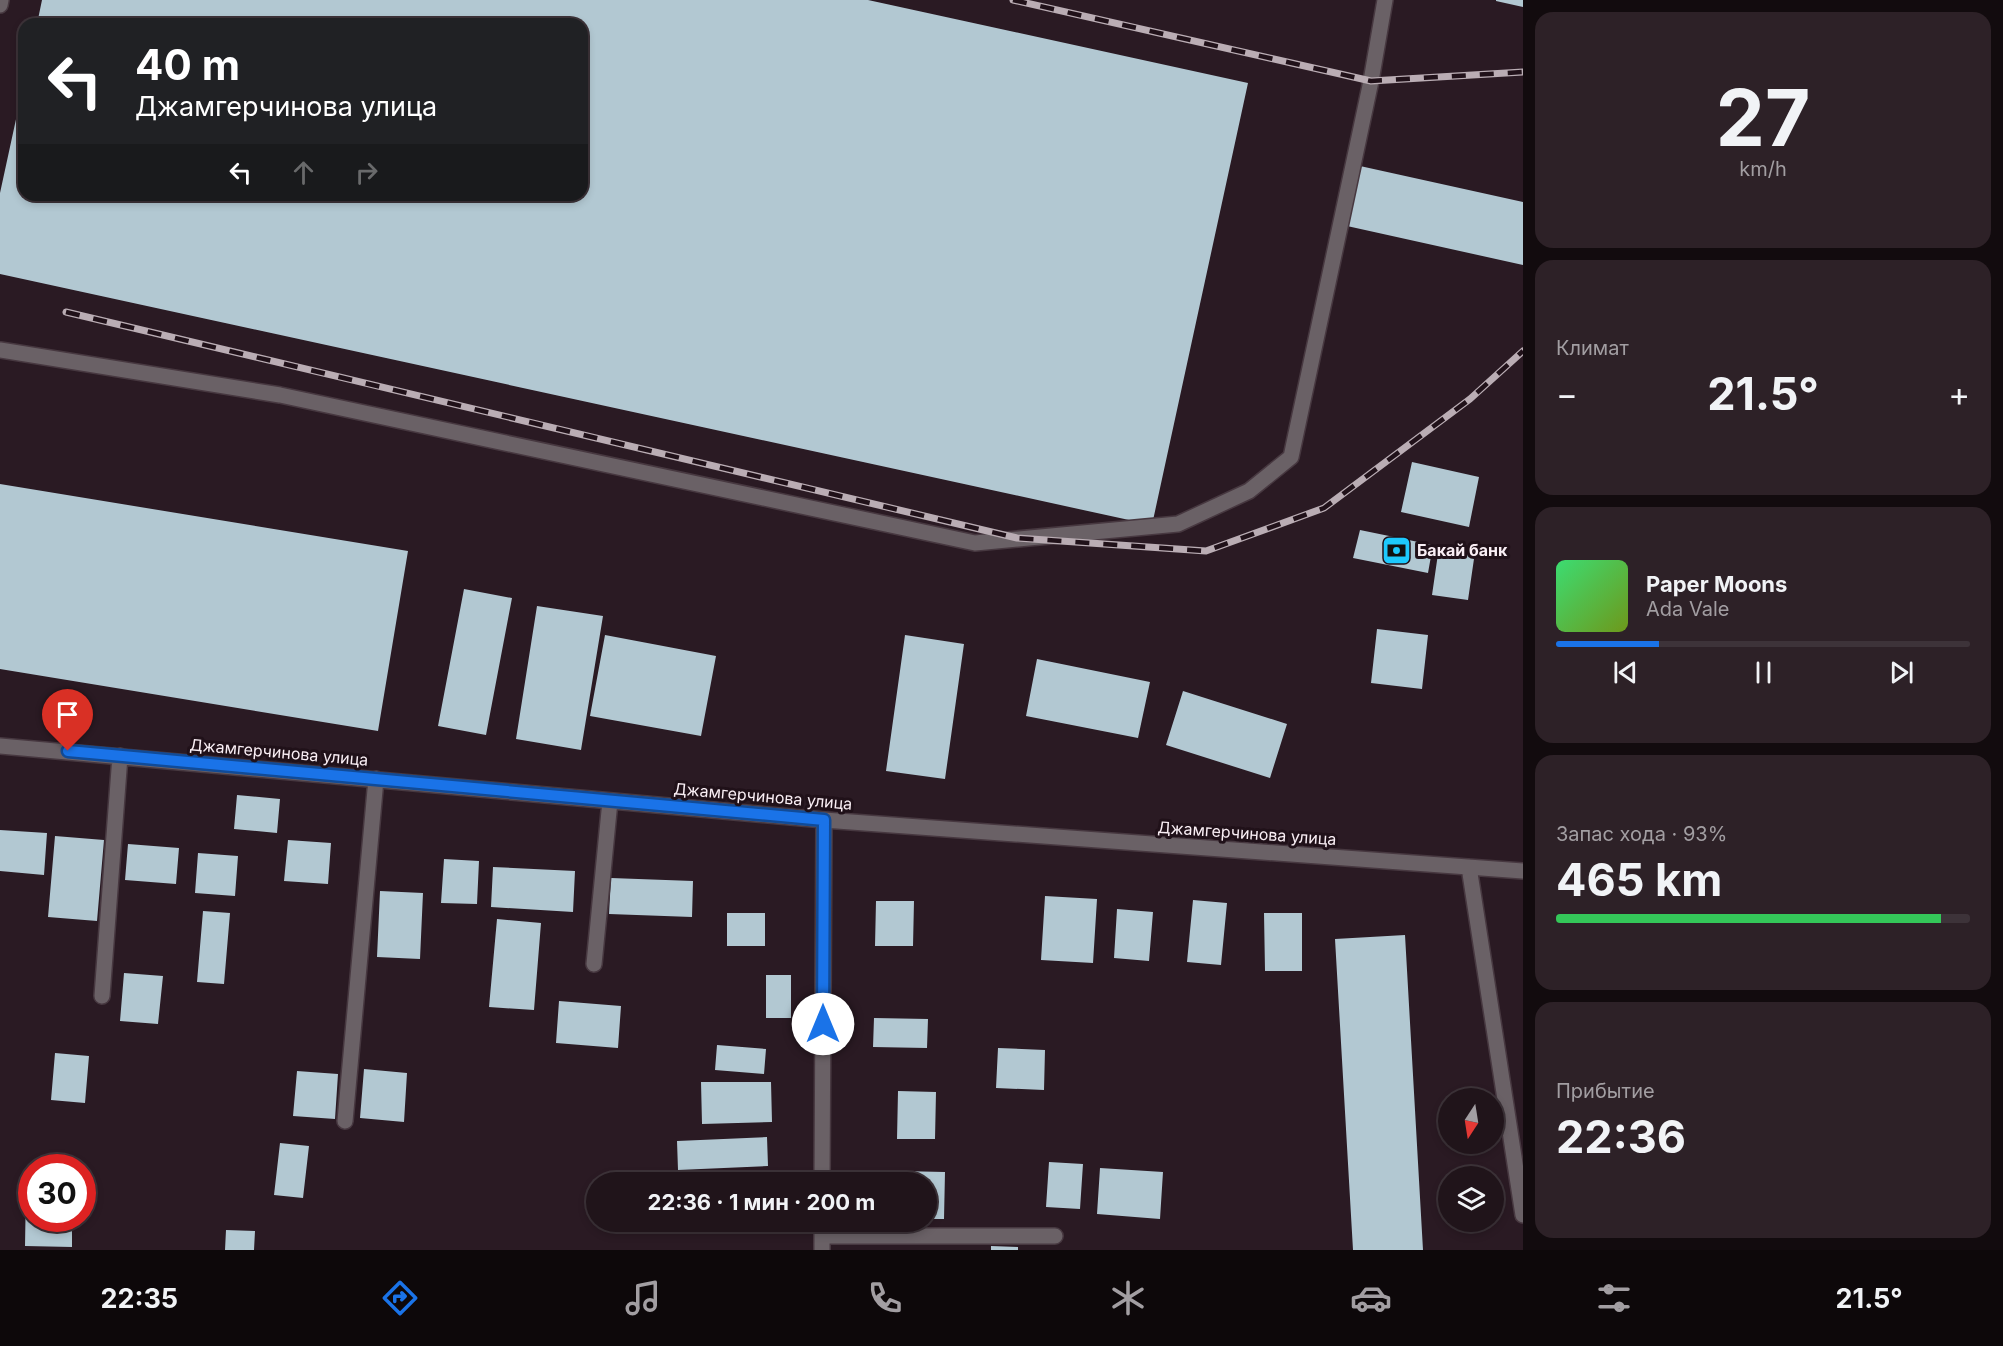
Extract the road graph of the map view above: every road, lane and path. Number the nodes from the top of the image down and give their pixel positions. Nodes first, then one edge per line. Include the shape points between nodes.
1 (1, 0) edge
2 (1385, 0) edge
3 (0, 5) edge
4 (0, 350) edge
5 (0, 746) edge
6 (120, 756) junction
7 (376, 779) junction
8 (610, 801) junction
9 (824, 820) junction
10 (1469, 867) junction
11 (1523, 871) edge
12 (594, 964) dead end
13 (102, 996) dead end
14 (345, 1121) dead end
15 (822, 1172) edge
16 (1523, 1215) edge
17 (822, 1236) edge
18 (1055, 1236) dead end

1 - 3 street
2 - 4 street via 1291,458 1249,491 1178,524 975,543 280,395
5 - 6 street, Джамгерчинова улица
6 - 7 street, Джамгерчинова улица
6 - 13 street
7 - 8 street, Джамгерчинова улица
7 - 14 street
8 - 9 street, Джамгерчинова улица
8 - 12 street
9 - 10 street, Джамгерчинова улица
9 - 15 street
10 - 11 street, Джамгерчинова улица
10 - 16 street
17 - 18 street

